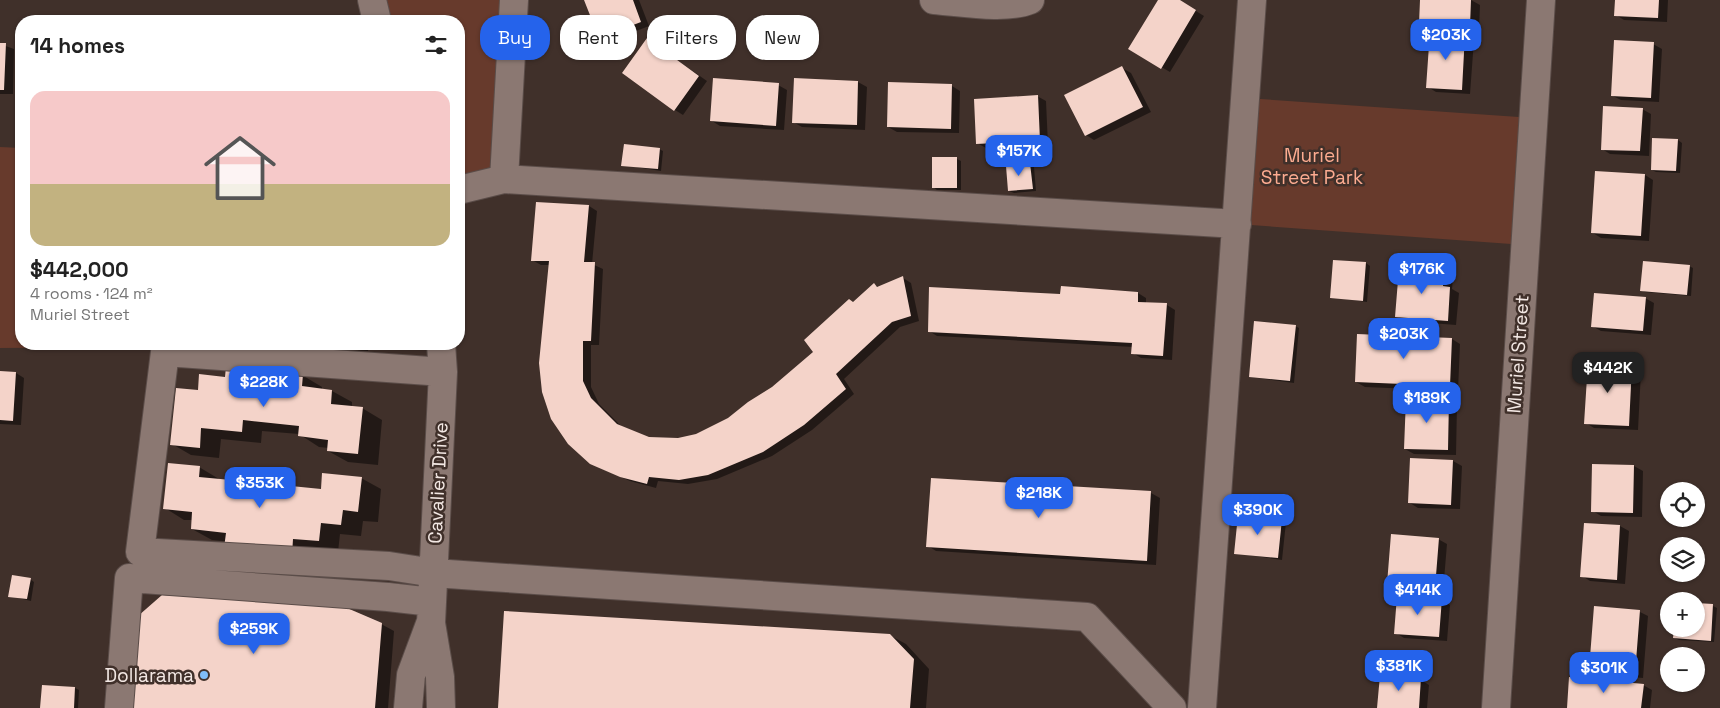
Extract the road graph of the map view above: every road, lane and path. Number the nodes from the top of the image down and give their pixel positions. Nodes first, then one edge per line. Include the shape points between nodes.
1 (372, 0) edge
2 (514, 0) edge
3 (934, 0) edge
4 (1030, 0) edge
5 (1252, 0) edge
6 (1541, 0) edge
7 (376, 15) edge
8 (504, 179) junction
9 (465, 189) edge
10 (1237, 224) junction
11 (166, 350) edge
12 (189, 350) edge
13 (441, 350) edge
14 (443, 372) junction
15 (434, 573) junction
16 (431, 612) junction
17 (119, 708) edge
18 (408, 708) edge
19 (441, 708) edge
20 (1172, 708) edge
21 (1202, 708) edge
22 (1496, 708) edge

1 - 7 street
2 - 8 street
3 - 4 street via 994,4
5 - 10 street
6 - 22 street, Muriel Street
8 - 9 street
8 - 10 street
10 - 21 street
11 - 15 street via 140,552 389,566
12 - 14 street
13 - 14 street, Cavalier Drive
14 - 15 street, Cavalier Drive
15 - 16 street, Cavalier Drive
15 - 20 street via 1087,617
16 - 17 street via 388,597 129,578
16 - 18 street, Cavalier Drive via 411,675
16 - 19 street, Cavalier Drive

